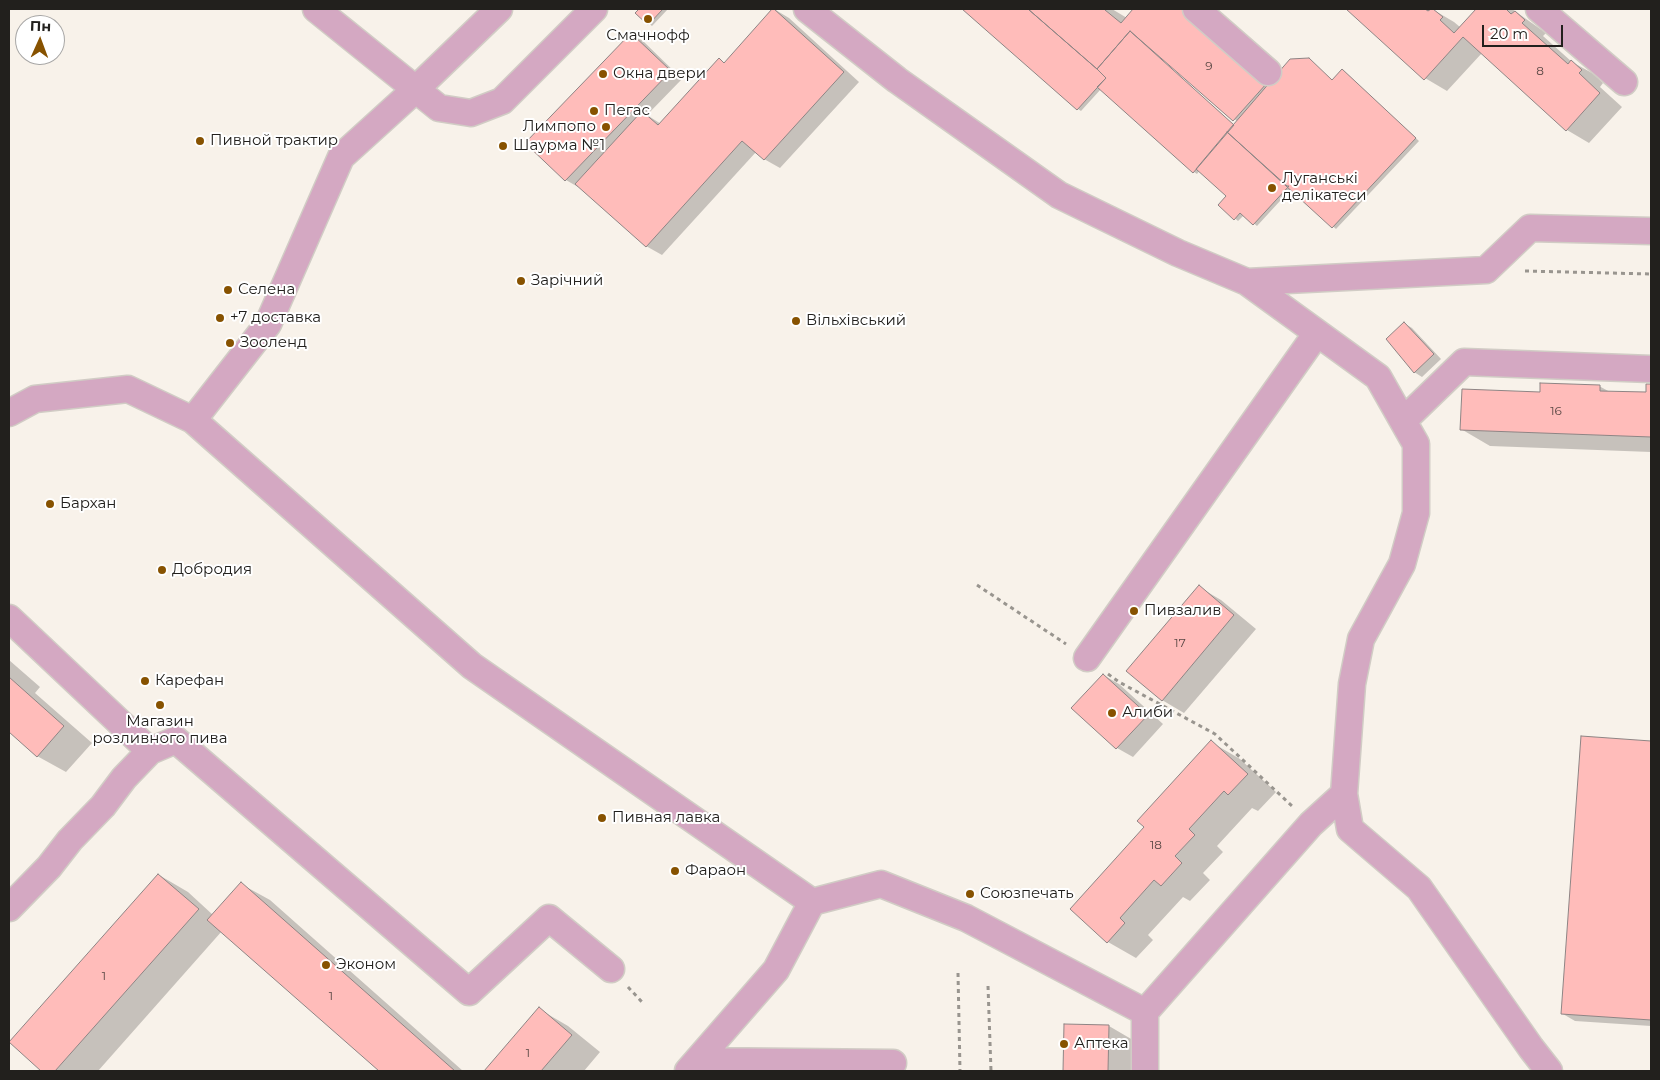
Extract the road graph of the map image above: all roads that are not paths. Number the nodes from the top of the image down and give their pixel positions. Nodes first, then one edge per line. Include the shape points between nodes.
1 (316, 9) edge
2 (499, 9) edge
3 (594, 9) edge
4 (807, 9) edge
5 (1196, 9) edge
6 (1539, 9) edge
7 (1268, 72) dead end
8 (1624, 82) dead end
9 (416, 89) junction
10 (1651, 230) edge
11 (1247, 282) junction
12 (1317, 332) junction
13 (1651, 369) edge
14 (9, 413) edge
15 (193, 420) junction
16 (1403, 422) junction
17 (9, 618) edge
18 (1087, 658) road end
19 (150, 751) junction
20 (1344, 794) junction
21 (812, 902) junction
22 (9, 908) edge
23 (611, 968) dead end
24 (1145, 1012) junction
25 (893, 1063) dead end
26 (692, 1066) edge
27 (1145, 1071) edge
28 (1549, 1071) edge

1 - 9 street
2 - 9 street
3 - 9 street via 502,101 471,113 439,108
4 - 11 street via 897,80 1059,195 1178,253
5 - 7 street
6 - 8 street
9 - 15 street via 341,157 268,324
10 - 11 street via 1530,228 1486,270
11 - 12 street
12 - 16 street via 1378,377
12 - 18 street
13 - 16 street via 1464,362
14 - 15 street via 35,399 128,389
15 - 21 street via 472,666
16 - 20 street via 1416,444 1416,513 1402,564 1361,639 1352,684
17 - 19 street via 48,664
19 - 22 street via 49,868
19 - 23 street via 176,740 469,992 548,918
20 - 24 street via 1310,824
20 - 28 street via 1350,829 1418,888
21 - 24 street via 881,884 966,918
21 - 26 street via 776,970
24 - 27 street
25 - 26 street

